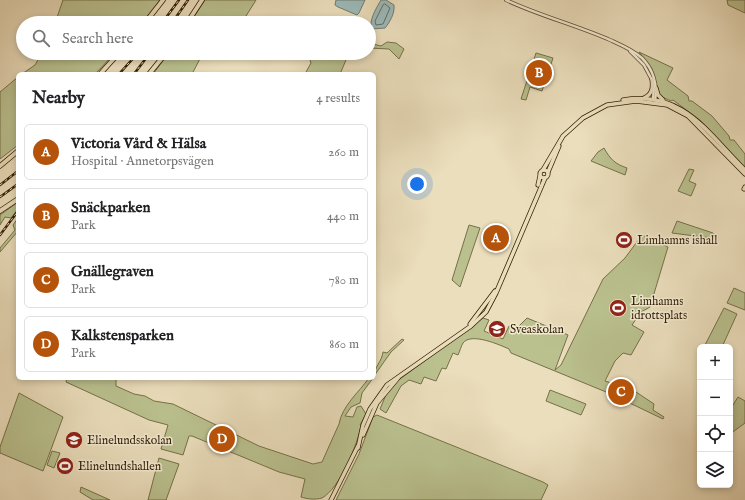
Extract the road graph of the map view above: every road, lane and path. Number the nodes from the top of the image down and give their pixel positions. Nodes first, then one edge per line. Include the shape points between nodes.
1 (163, 0) edge
2 (202, 0) edge
3 (506, 0) edge
4 (150, 16) edge
5 (192, 16) edge
6 (625, 47) junction
7 (113, 60) edge
8 (160, 60) edge
9 (102, 72) edge
10 (151, 72) edge
11 (652, 79) junction
12 (656, 88) junction
13 (640, 98) junction
14 (654, 101) junction
15 (672, 104) junction
16 (599, 108) junction
17 (575, 124) junction
18 (16, 153) edge
19 (0, 164) edge
20 (543, 170) junction
21 (745, 170) edge
22 (548, 172) junction
23 (745, 174) edge
24 (540, 176) junction
25 (544, 178) junction
26 (16, 200) edge
27 (0, 211) edge
28 (515, 248) junction
29 (335, 494) junction
30 (328, 500) edge
31 (331, 500) edge

1 - 4 highway
2 - 5 highway
3 - 6 street
6 - 11 street via 644,65
6 - 12 street via 646,62
7 - 9 highway
8 - 10 highway
11 - 13 main road via 651,93
11 - 14 street
12 - 14 street
12 - 15 main road via 659,97
13 - 14 main road
13 - 16 main road via 619,100
14 - 15 main road
14 - 16 main road via 623,102
14 - 23 main road via 688,116
15 - 21 main road via 700,122
16 - 17 main road
17 - 20 main road via 559,142
17 - 22 main road via 558,148
18 - 19 highway
20 - 22 main road
20 - 24 main road
22 - 25 main road via 548,176
24 - 25 main road
24 - 28 main road
25 - 28 main road
26 - 27 highway
28 - 29 main road via 500,284 483,309 460,333 387,385 374,401 358,448
29 - 30 main road
29 - 31 main road

